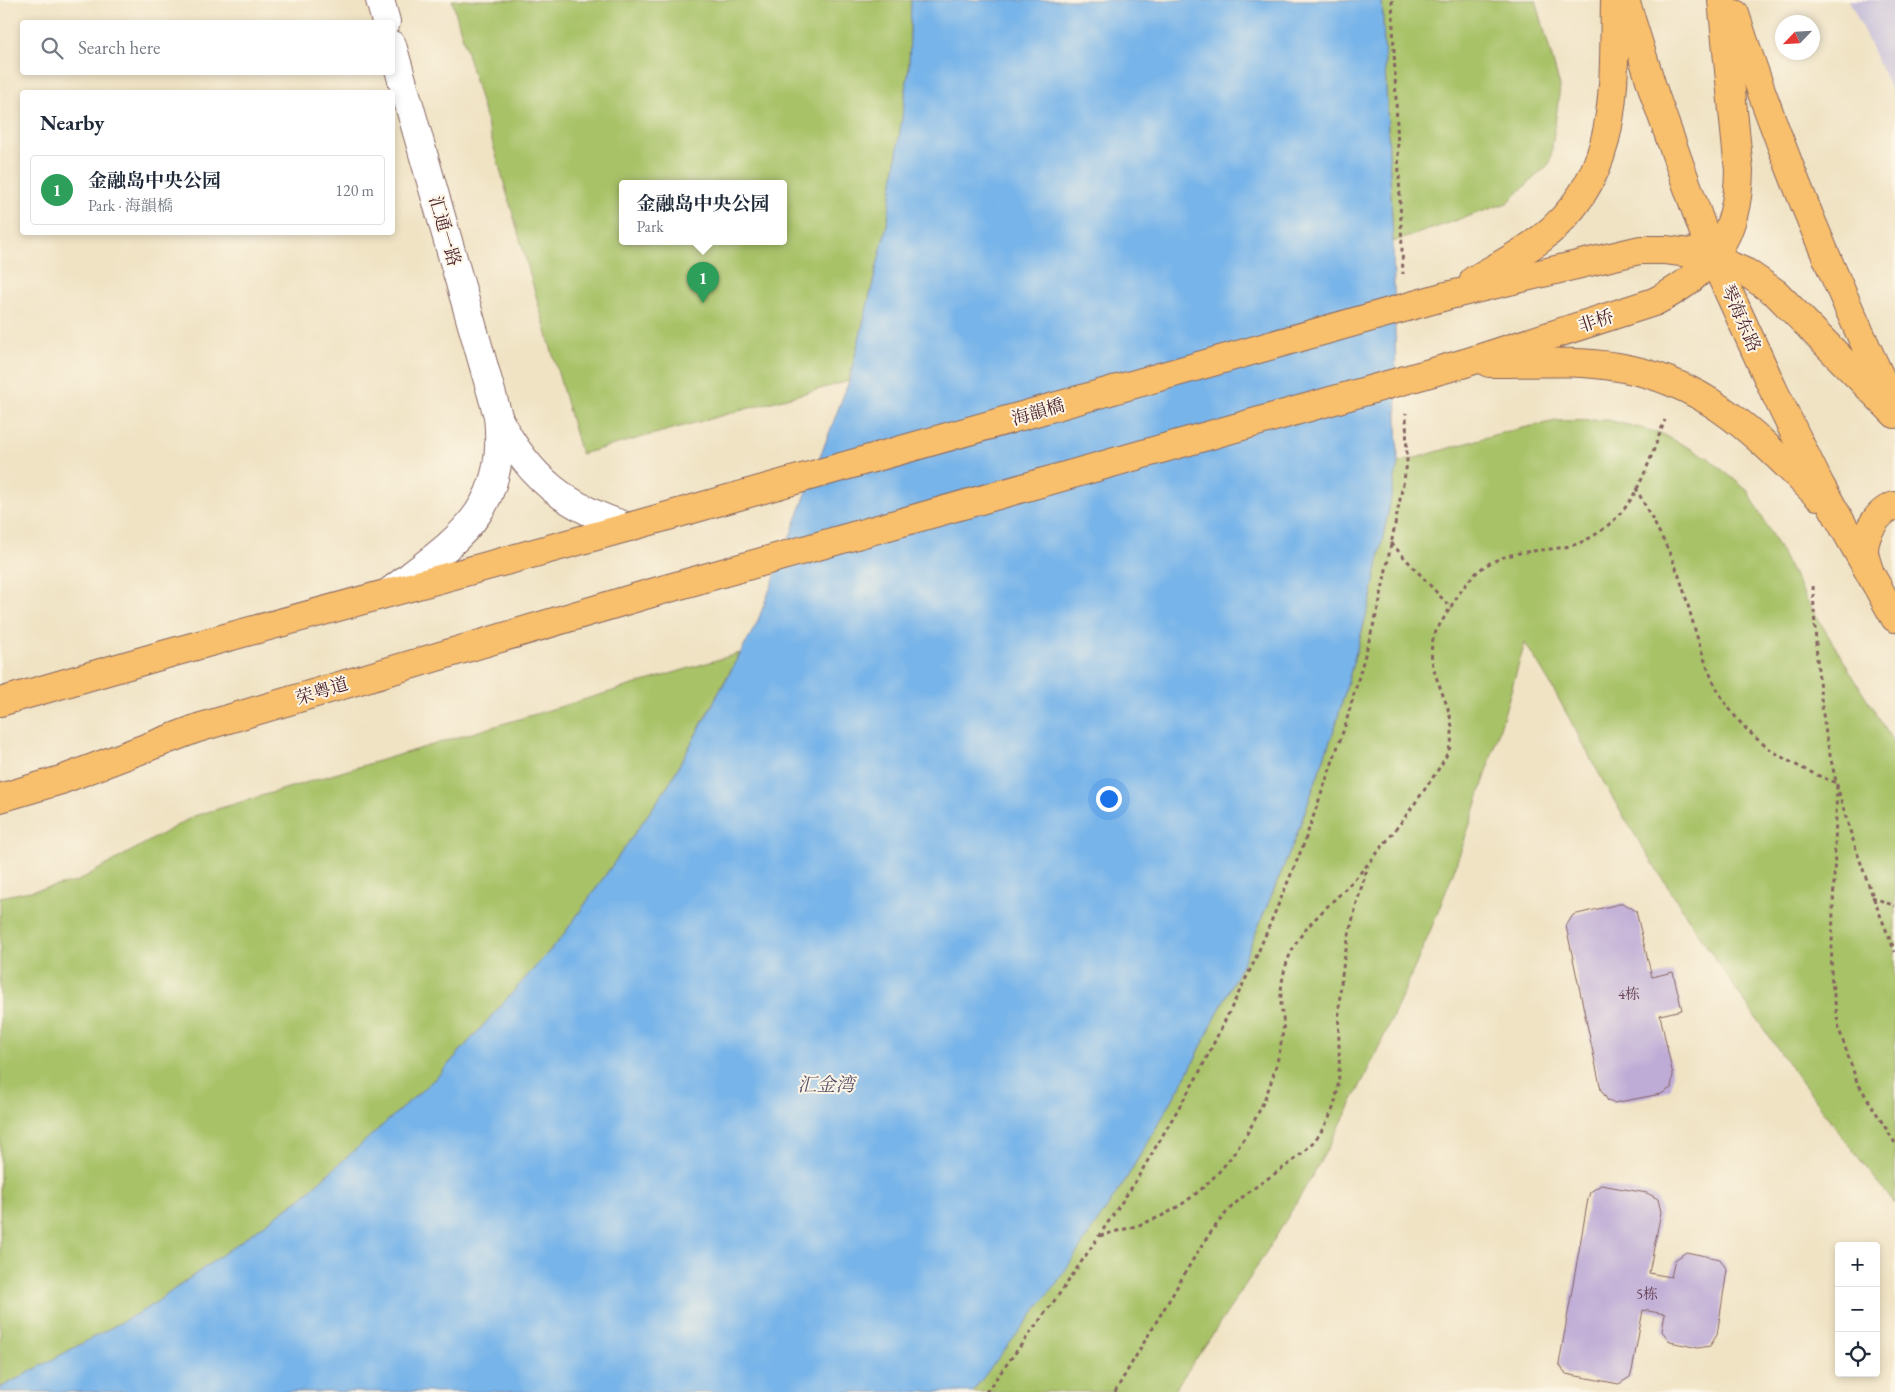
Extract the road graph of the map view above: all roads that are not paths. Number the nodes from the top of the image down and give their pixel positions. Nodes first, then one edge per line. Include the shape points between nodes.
1 (380, 0) edge
2 (1615, 0) edge
3 (1625, 0) edge
4 (1722, 0) edge
5 (1730, 0) edge
6 (385, 20) edge
7 (395, 56) edge
8 (1714, 258) junction
9 (1446, 296) junction
10 (1465, 363) junction
11 (1895, 408) edge
12 (1895, 414) edge
13 (498, 416) junction
14 (1895, 506) edge
15 (1838, 516) junction
16 (629, 528) junction
17 (1870, 576) junction
18 (388, 594) junction
19 (1895, 618) edge
20 (0, 702) edge
21 (61, 780) junction
22 (0, 798) edge
23 (0, 808) edge

1 - 6 street
2 - 9 main road via 1610,125 1596,168 1582,194 1564,218 1542,238
3 - 8 main road, 琴海东路 via 1655,96
4 - 8 main road, 非桥 via 1739,171 1734,217
5 - 11 main road via 1756,80 1800,195 1847,308
7 - 13 street, 汇通一路
8 - 9 main road via 1665,250 1640,250
8 - 10 main road, 非桥 via 1677,291 1654,302
8 - 12 main road via 1747,273 1776,293
8 - 15 main road, 琴海东路 via 1773,389
9 - 16 main road, 海韻橋, bridge
10 - 15 main road via 1618,367 1679,385 1715,403 1746,426
10 - 21 main road, 荣粤道, bridge via 648,594 198,728
13 - 16 street via 511,443 550,488 601,519
13 - 18 street via 499,461 485,504 458,539
14 - 17 main road via 1871,525 1864,551
15 - 17 main road, 琴海东路
16 - 18 main road
17 - 19 main road, 琴海东路
18 - 20 main road
21 - 22 main road, 荣粤道
21 - 23 street

